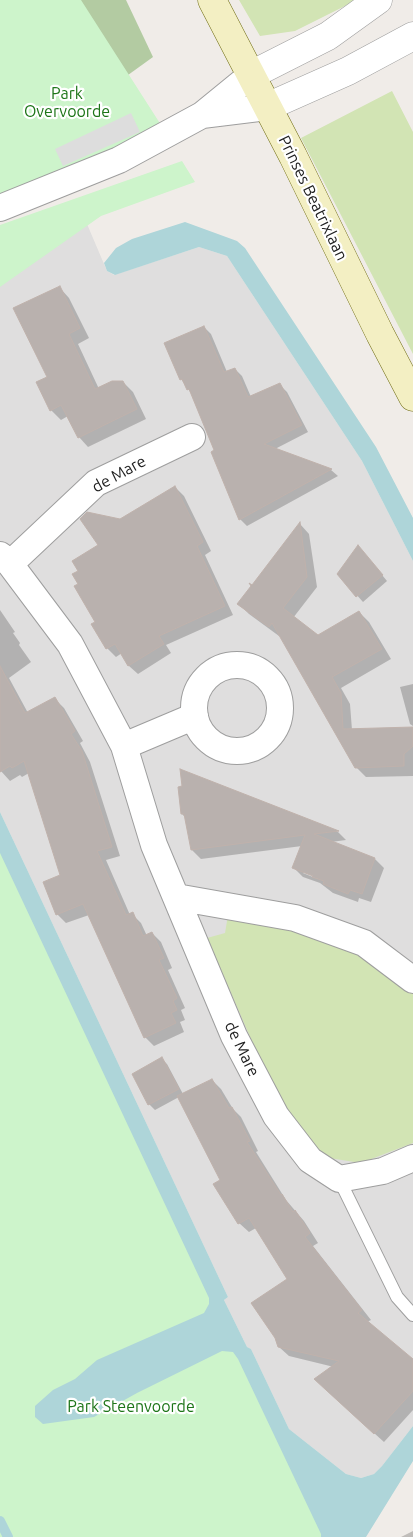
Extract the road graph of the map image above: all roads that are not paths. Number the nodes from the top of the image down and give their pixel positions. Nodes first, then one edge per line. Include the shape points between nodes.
1 (212, 0) edge
2 (378, 0) edge
3 (413, 36) edge
4 (251, 75) junction
5 (268, 107) junction
6 (202, 115) junction
7 (0, 208) edge
8 (413, 397) edge
9 (192, 437) dead end
10 (5, 560) edge
11 (195, 716) dead end
12 (124, 746) junction
13 (176, 897) junction
14 (413, 980) edge
15 (413, 1158) edge
16 (339, 1179) junction
17 (413, 1315) edge

1 - 4 main road, Prinses Beatrixlaan
2 - 4 street via 328,36
3 - 5 street via 348,72
4 - 5 main road, Prinses Beatrixlaan
4 - 6 street
5 - 6 street
5 - 8 main road, Prinses Beatrixlaan
6 - 7 street via 119,160
9 - 10 street, de Mare via 96,483
10 - 12 street, de Mare via 70,644
11 - 12 street
12 - 13 street, de Mare via 154,845
13 - 14 street via 295,918 364,944
13 - 16 street, de Mare via 234,1036 276,1116 310,1160
15 - 16 street via 383,1171
16 - 17 lane via 397,1297

